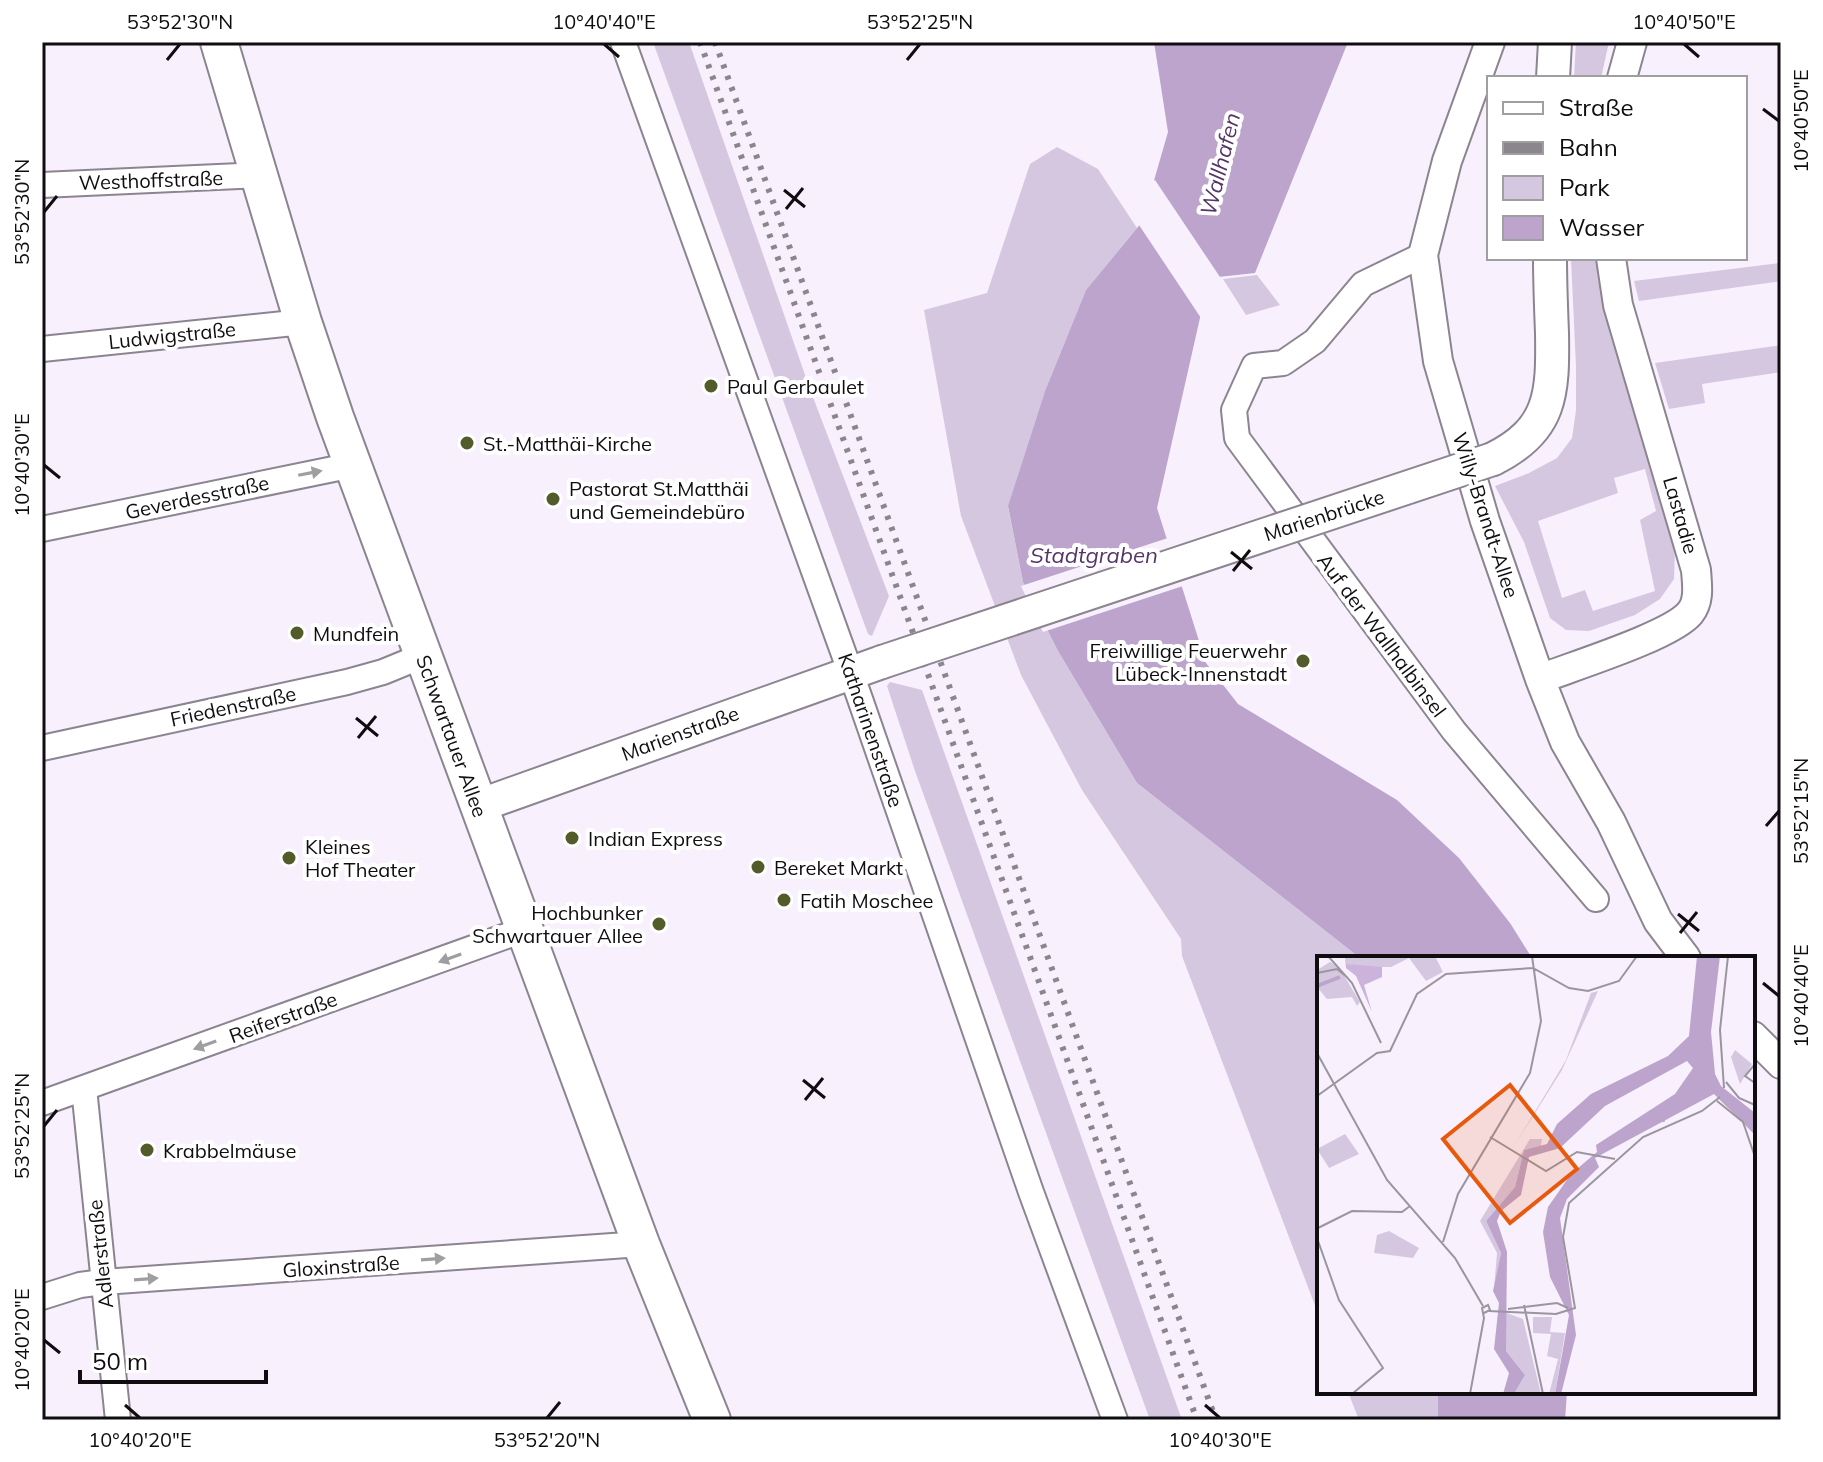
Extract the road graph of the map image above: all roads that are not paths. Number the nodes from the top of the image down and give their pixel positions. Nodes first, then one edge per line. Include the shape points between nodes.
1 (219, 42) edge
2 (623, 42) edge
3 (1555, 42) edge
4 (1632, 42) edge
5 (1490, 43) edge
6 (1553, 76) edge
7 (1623, 76) edge
8 (260, 175) junction
9 (42, 185) edge
10 (1423, 255) junction
11 (1550, 260) edge
12 (1611, 260) edge
13 (303, 322) junction
14 (42, 349) edge
15 (353, 465) junction
16 (42, 529) edge
17 (422, 656) junction
18 (882, 662) joint
19 (851, 673) junction
20 (1540, 679) junction
21 (42, 748) edge
22 (478, 806) junction
23 (1596, 899) dead end
24 (523, 930) junction
25 (1684, 956) edge
26 (1755, 1038) edge
27 (1781, 1064) edge
28 (84, 1088) junction
29 (42, 1103) edge
30 (641, 1244) junction
31 (103, 1282) junction
32 (42, 1297) edge
33 (118, 1420) edge
34 (712, 1420) edge
35 (1115, 1420) edge

1 - 8 main road, Schwartauer Allee
2 - 19 street, Katharinenstraße
3 - 6 main road
4 - 7 street
5 - 10 street, Willy-Brandt-Allee via 1447,161
8 - 9 street, Westhoffstraße
8 - 13 main road, Schwartauer Allee
10 - 20 street, Willy-Brandt-Allee via 1438,361 1485,521
10 - 23 street, Auf der Wallhalbinsel via 1363,284 1315,341 1283,363 1254,366 1234,410 1237,438 1454,731
11 - 18 main road, Marienbrücke, bridge via 1553,380 1527,437 1513,449
12 - 20 street, Lastadie via 1618,305 1696,570 1696,598 1692,610 1668,630
13 - 14 street, Ludwigstraße
13 - 15 main road, Schwartauer Allee
16 -> 15 street, Geverdesstraße
15 - 17 main road, Schwartauer Allee
17 - 21 street, Friedenstraße via 347,682
17 - 22 main road, Schwartauer Allee
18 - 19 main road, Marienstraße
19 - 22 main road, Marienstraße
19 - 35 street, Katharinenstraße
20 - 25 street, Willy-Brandt-Allee via 1565,742 1658,921
22 - 24 main road, Schwartauer Allee
24 -> 28 street, Reiferstraße
24 - 30 main road, Schwartauer Allee
26 - 27 street
28 - 29 street, Reiferstraße
28 - 31 street, Adlerstraße
31 -> 30 street, Gloxinstraße
30 - 34 main road, Schwartauer Allee
31 - 32 street, Gloxinstraße
31 - 33 street, Adlerstraße

